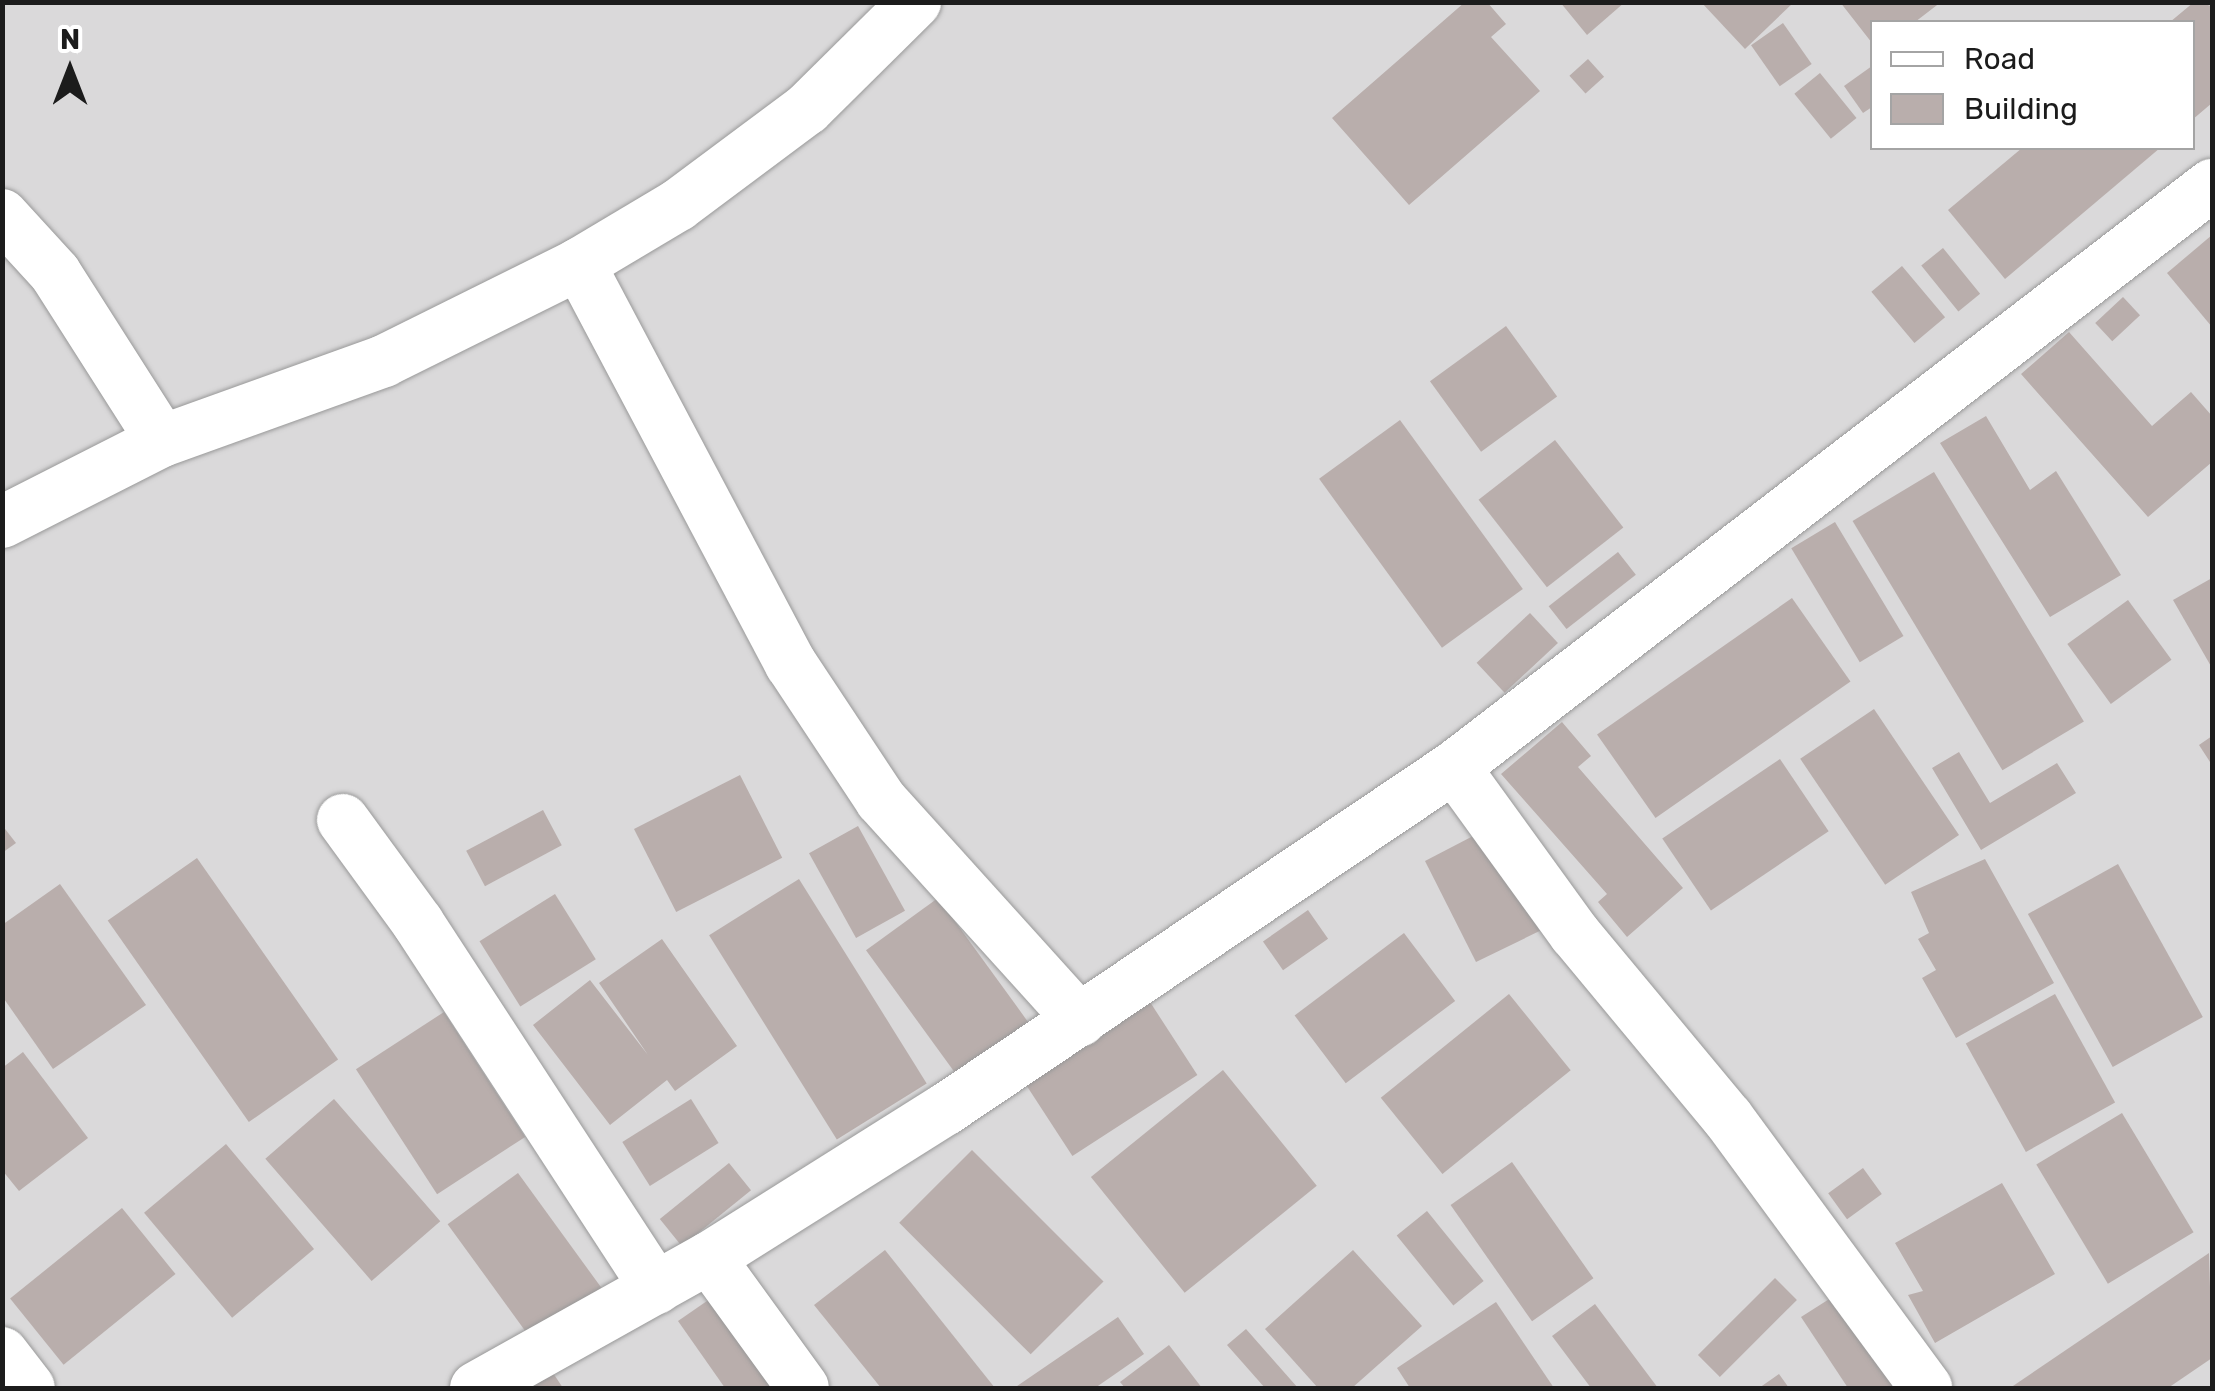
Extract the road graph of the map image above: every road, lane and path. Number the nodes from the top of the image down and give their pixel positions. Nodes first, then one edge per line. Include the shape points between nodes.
1 (915, 2) edge
2 (2212, 185) edge
3 (2, 215) edge
4 (579, 264) junction
5 (162, 441) junction
6 (2, 522) edge
7 (1454, 767) junction
8 (343, 820) dead end
9 (1080, 1020) junction
10 (709, 1258) junction
11 (656, 1288) junction
12 (2, 1354) edge
13 (28, 1388) edge
14 (476, 1388) edge
15 (802, 1388) edge
16 (1926, 1388) edge

1 - 4 street via 808,109 678,205
2 - 7 street
3 - 5 street via 55,274
4 - 5 street via 384,361
4 - 9 street via 791,664 841,740 881,800
5 - 6 street
7 - 9 street
7 - 16 street via 1575,934 1728,1118
8 - 11 street via 418,923
9 - 10 street
10 - 11 street
10 - 15 street
11 - 14 street
12 - 13 street

